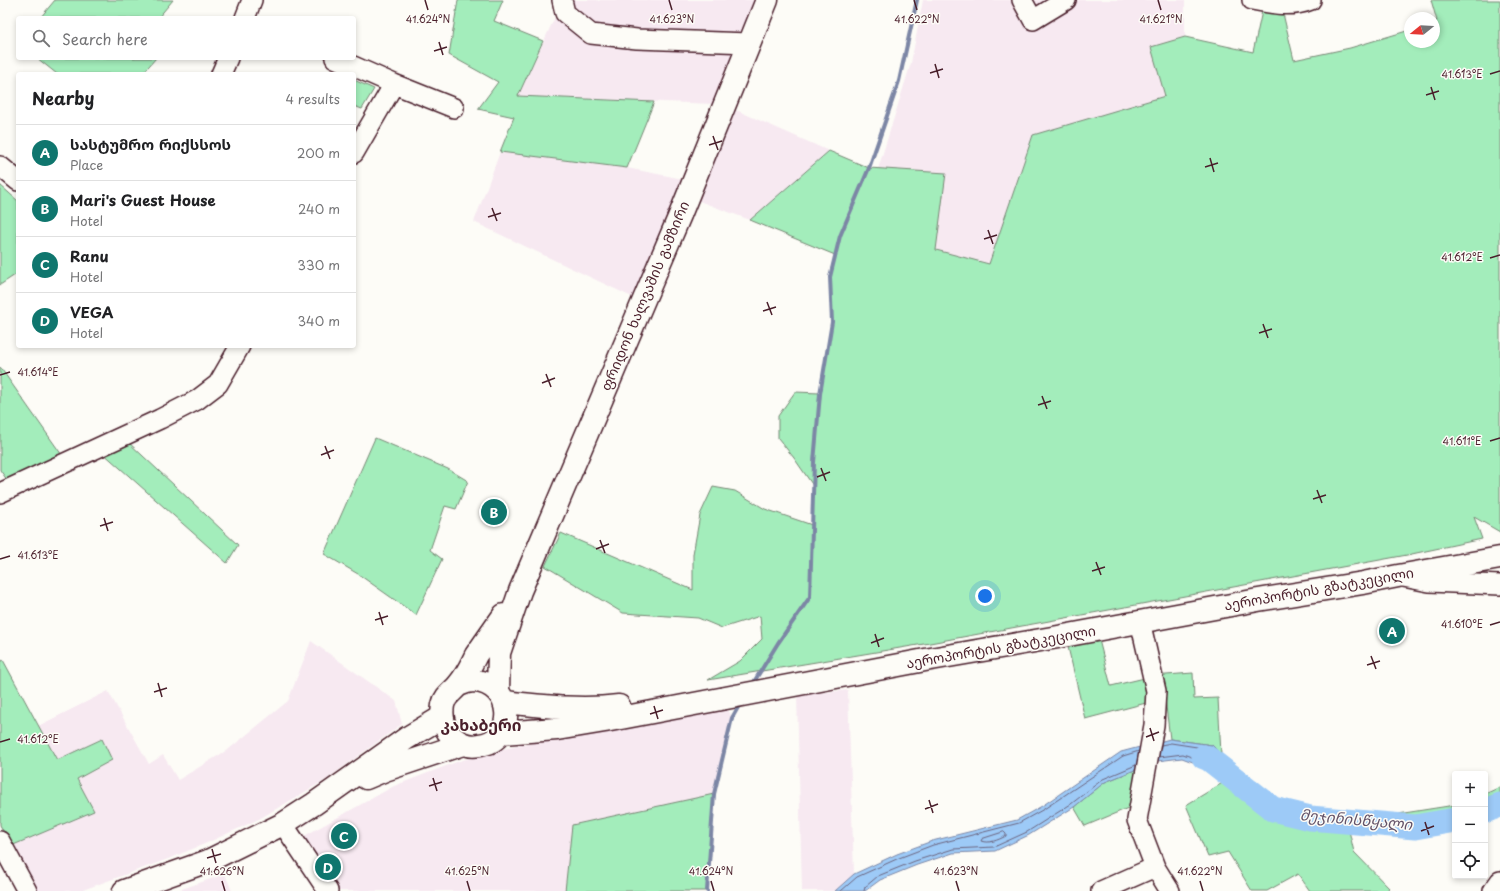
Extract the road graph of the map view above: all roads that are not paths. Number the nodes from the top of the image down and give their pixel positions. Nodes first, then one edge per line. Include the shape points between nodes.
1 (252, 0) edge
2 (562, 0) edge
3 (766, 0) edge
4 (1022, 0) edge
5 (1066, 0) edge
6 (1252, 0) edge
7 (1311, 0) edge
8 (245, 16) edge
9 (749, 43) junction
10 (227, 60) edge
11 (340, 60) edge
12 (222, 72) edge
13 (394, 84) junction
14 (454, 108) dead end
15 (356, 150) edge
16 (0, 166) edge
17 (16, 179) edge
18 (239, 348) edge
19 (0, 493) edge
20 (1500, 547) edge
21 (1500, 558) edge
22 (1398, 576) junction
23 (1500, 585) edge
24 (520, 591) junction
25 (1140, 621) junction
26 (778, 682) junction
27 (459, 685) junction
28 (728, 692) junction
29 (501, 696) junction
30 (442, 717) junction
31 (501, 732) junction
32 (463, 744) junction
33 (330, 793) junction
34 (283, 824) junction
35 (0, 841) edge
36 (1155, 867) junction
37 (1500, 881) edge
38 (27, 891) edge
39 (124, 891) edge
40 (328, 891) edge
41 (1101, 891) edge
42 (1170, 891) edge
43 (1493, 891) edge

1 - 8 street
2 - 9 street via 565,13 591,34 637,39
3 - 9 main road, ფრიდონ ხალვაშის გამზირი
4 - 5 street via 1033,20
6 - 7 street via 1281,5
9 - 24 main road, ფრიდონ ხალვაშის გამზირი via 680,215
10 - 12 street
11 - 13 street
13 - 14 street
13 - 15 street
16 - 17 street
18 - 19 street via 218,384 197,400
20 - 26 main road, აეროპორტის გზატკეცილი via 1182,601 926,649
21 - 22 main road, აეროპორტის გზატკეცილი
22 - 23 street via 1430,582
22 - 25 main road, აეროპორტის გზატკეცილი
24 - 27 main road
24 - 29 main road via 499,653
25 - 26 main road, აეროპორტის გზატკეცილი via 917,661
25 - 36 street via 1156,691 1154,725 1137,820
26 - 28 main road, აეროპორტის გზატკეცილი
27 - 29 main road via 472,681 486,683
27 - 30 main road via 449,693 443,704
28 - 29 main road, აეროპორტის გზატკეცილი via 605,708 560,708
28 - 31 main road, აეროპორტის გზატკეცილი via 557,729
29 - 31 main road via 507,712 506,723
30 - 32 main road via 445,728 453,738
30 - 33 main road via 407,738
31 - 32 main road via 494,740 484,745
32 - 33 main road via 385,770
33 - 34 main road
34 - 39 main road via 208,861
34 - 40 street
35 - 38 street
36 - 41 street
36 - 42 street
37 - 43 street

